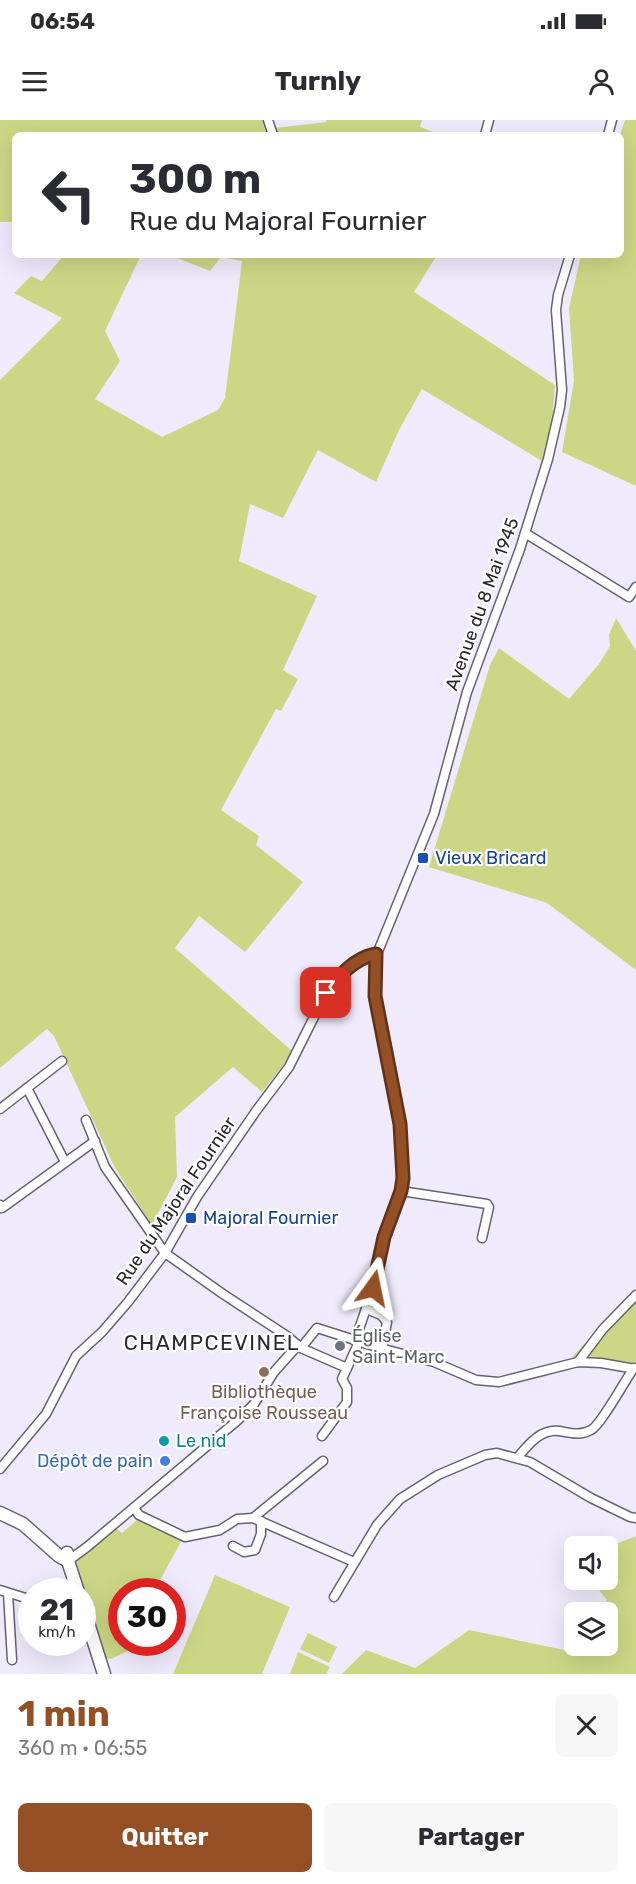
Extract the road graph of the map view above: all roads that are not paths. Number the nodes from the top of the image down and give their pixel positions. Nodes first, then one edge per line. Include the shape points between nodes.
1 (569, 258) edge
2 (525, 533) junction
3 (636, 587) edge
4 (376, 954) junction
5 (62, 1061) dead end
6 (27, 1088) junction
7 (0, 1109) edge
8 (86, 1120) dead end
9 (94, 1141) junction
10 (65, 1162) junction
11 (401, 1191) junction
12 (0, 1205) edge
13 (482, 1238) dead end
14 (165, 1253) junction
15 (636, 1295) edge
16 (366, 1309) junction
17 (357, 1341) junction
18 (299, 1346) junction
19 (382, 1349) junction
20 (578, 1362) junction
21 (347, 1368) junction
22 (635, 1369) edge
23 (322, 1436) dead end
24 (517, 1458) junction
25 (323, 1461) dead end
26 (0, 1469) edge
27 (134, 1508) junction
28 (0, 1513) edge
29 (636, 1518) edge
30 (257, 1519) junction
31 (233, 1546) dead end
32 (67, 1555) junction
33 (354, 1562) junction
34 (74, 1578) edge
35 (4, 1592) edge
36 (334, 1597) dead end
37 (96, 1649) edge
38 (12, 1660) dead end
39 (104, 1674) edge

1 - 2 street, Avenue du 8 Mai 1945 via 556,310 560,407
2 - 3 street via 629,597
2 - 4 street, Avenue du 8 Mai 1945 via 467,693 434,814
4 - 11 street, Avenue du 8 Mai 1945 via 376,1008 400,1124
4 - 14 street, Rue du Majoral Fournier via 348,968 326,993 289,1067 197,1197
5 - 6 street
6 - 7 street
6 - 10 street
8 - 9 street
9 - 10 street
9 - 14 street via 105,1167
10 - 12 street via 2,1208
11 - 13 street via 487,1204
11 - 16 street, Avenue du 8 Mai 1945 via 384,1237
14 - 18 street
14 - 26 street, Rue du Majoral Fournier via 128,1302 76,1356 46,1414
15 - 20 street
16 - 17 street, Avenue du 8 Mai 1945
16 - 19 street via 387,1322
17 - 18 street via 317,1328
17 - 19 street
17 - 21 street, Avenue du 8 Mai 1945
18 - 21 street
18 - 27 street via 274,1372 254,1404
19 - 20 street via 434,1362 488,1382
20 - 22 street
21 - 23 street via 342,1378 347,1402
22 - 24 street via 593,1430 577,1435 556,1431 543,1434 533,1439
24 - 29 street
24 - 33 street via 496,1453 485,1455 416,1488 400,1499 377,1526
25 - 30 street
27 - 30 street via 139,1515 185,1537 220,1530 237,1519
27 - 32 street via 96,1539
28 - 32 main road via 23,1524 59,1556
30 - 31 street via 261,1534 255,1550 244,1552
30 - 33 street
32 - 34 main road
33 - 36 street
35 - 38 street
37 - 39 main road

